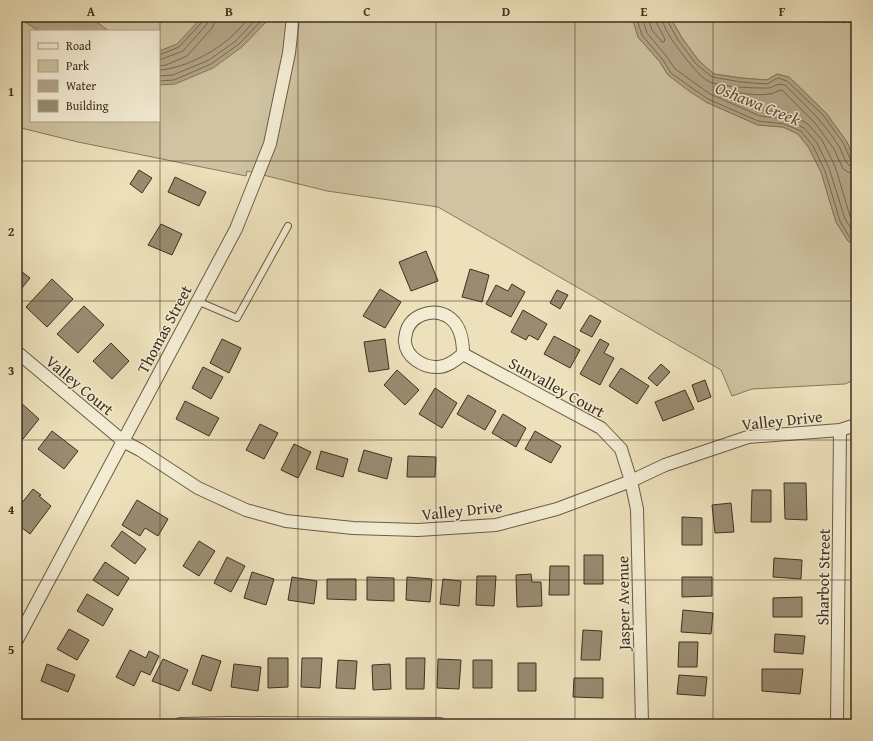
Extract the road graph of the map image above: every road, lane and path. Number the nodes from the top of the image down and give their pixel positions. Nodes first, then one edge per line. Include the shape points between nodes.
1 (293, 17) edge
2 (753, 17) edge
3 (856, 22) edge
4 (288, 226) dead end
5 (197, 301) junction
6 (17, 352) edge
7 (463, 354) junction
8 (856, 425) edge
9 (840, 430) junction
10 (123, 441) junction
11 (631, 481) junction
12 (17, 640) edge
13 (228, 723) edge
14 (180, 724) edge
15 (426, 724) edge
16 (440, 724) edge
17 (642, 724) edge
18 (837, 724) edge

1 - 5 street, Thomas Street via 289,53 270,144 236,229
2 - 3 path
4 - 5 lane via 237,318
5 - 10 street, Thomas Street
6 - 10 street, Valley Court
7 - 7 street via 463,340 458,328 450,318 441,313 428,312 419,316 408,328 404,342 410,356 422,364 437,367 451,363
7 - 11 street, Sunvalley Court via 601,428 621,449
8 - 9 street, Valley Drive
9 - 11 street, Valley Drive via 748,437 666,464
9 - 18 street, Sharbot Street
10 - 11 street, Valley Drive via 198,488 246,510 286,521 353,528 418,530 496,525 557,509
10 - 12 street, Thomas Street
11 - 17 street, Jasper Avenue via 637,509
13 - 14 street
13 - 15 street
15 - 16 street

